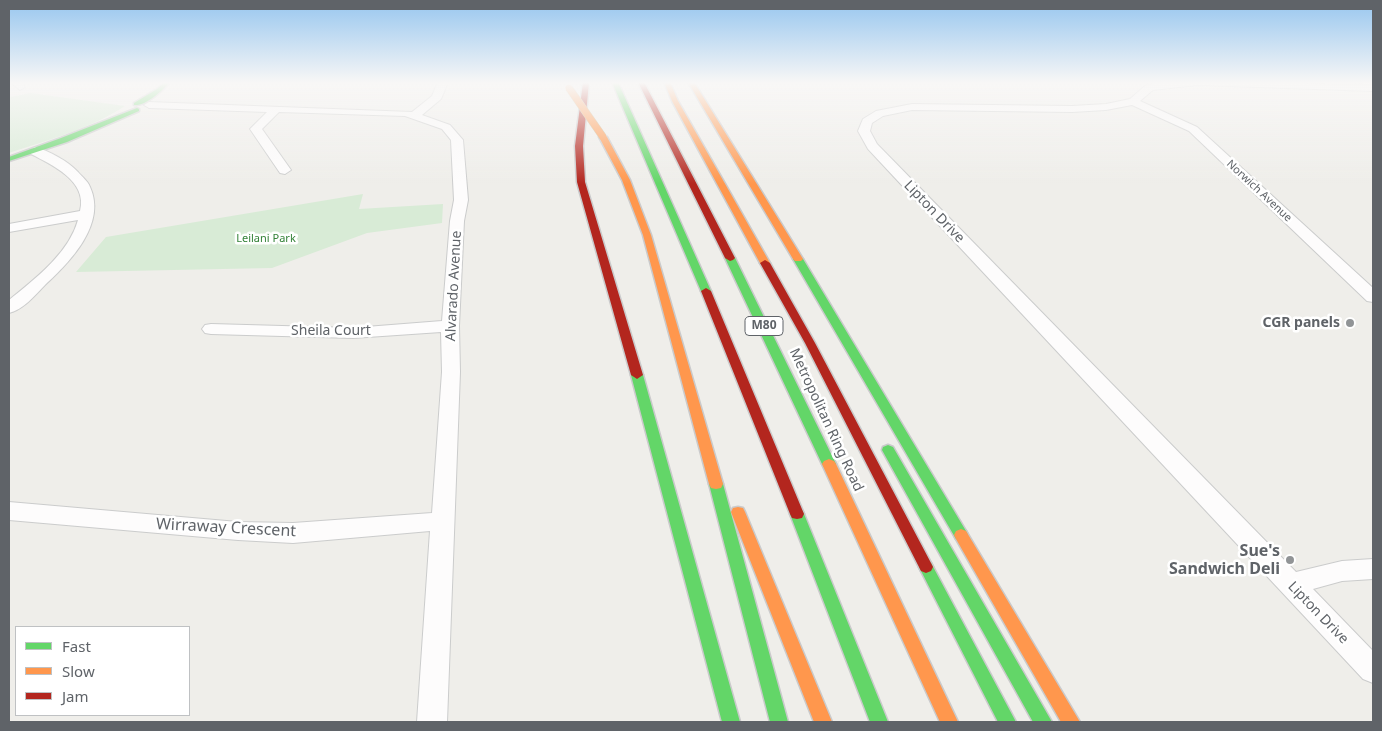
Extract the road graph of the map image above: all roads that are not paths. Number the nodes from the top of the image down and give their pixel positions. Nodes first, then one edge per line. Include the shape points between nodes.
1 (120, 116) edge
2 (269, 116) edge
3 (426, 116) edge
4 (582, 116) edge
5 (588, 116) edge
6 (630, 116) edge
7 (660, 116) edge
8 (684, 116) edge
9 (694, 116) edge
10 (712, 116) edge
11 (875, 116) edge
12 (1164, 116) edge
13 (30, 153) junction
14 (9, 159) edge
15 (52, 160) joint
16 (726, 167) dead end
17 (285, 170) dead end
18 (88, 214) junction
19 (9, 228) edge
20 (1373, 297) edge
21 (9, 308) edge
22 (450, 326) junction
23 (211, 330) dead end
24 (696, 408) junction
25 (880, 437) dead end
26 (9, 511) edge
27 (444, 521) junction
28 (1373, 569) edge
29 (1290, 584) junction
30 (1373, 670) edge
31 (432, 722) edge
32 (731, 722) edge
33 (779, 722) edge
34 (824, 722) edge
35 (879, 722) edge
36 (948, 722) edge
37 (1007, 722) edge
38 (1043, 722) edge
39 (1071, 722) edge

1 - 13 main road
2 - 17 street via 256,129
3 - 22 street, Alvarado Avenue via 446,127 458,140 461,209 457,221
4 - 32 main road via 579,146 581,182
5 - 24 main road, bridge via 603,137 640,213
6 - 35 main road, M80 via 729,343
7 - 36 main road, Metropolitan Ring Road / M80 via 784,364
8 - 37 main road via 810,343
9 - 16 main road
10 - 39 main road
11 - 29 street, Lipton Drive via 867,121 864,131 872,146
12 - 20 street, Norwich Avenue via 1193,129
13 - 14 main road
13 - 15 street
15 - 18 street via 73,171 88,191
18 - 19 street
18 - 21 street via 74,246 40,284
22 - 23 street, Sheila Court via 353,333
22 - 27 street, Alvarado Avenue
24 - 33 main road
24 - 34 main road
25 - 38 main road
26 - 27 street, Wirraway Crescent via 293,533
27 - 31 street, Alvarado Avenue
28 - 29 street via 1342,571
29 - 30 street, Lipton Drive

